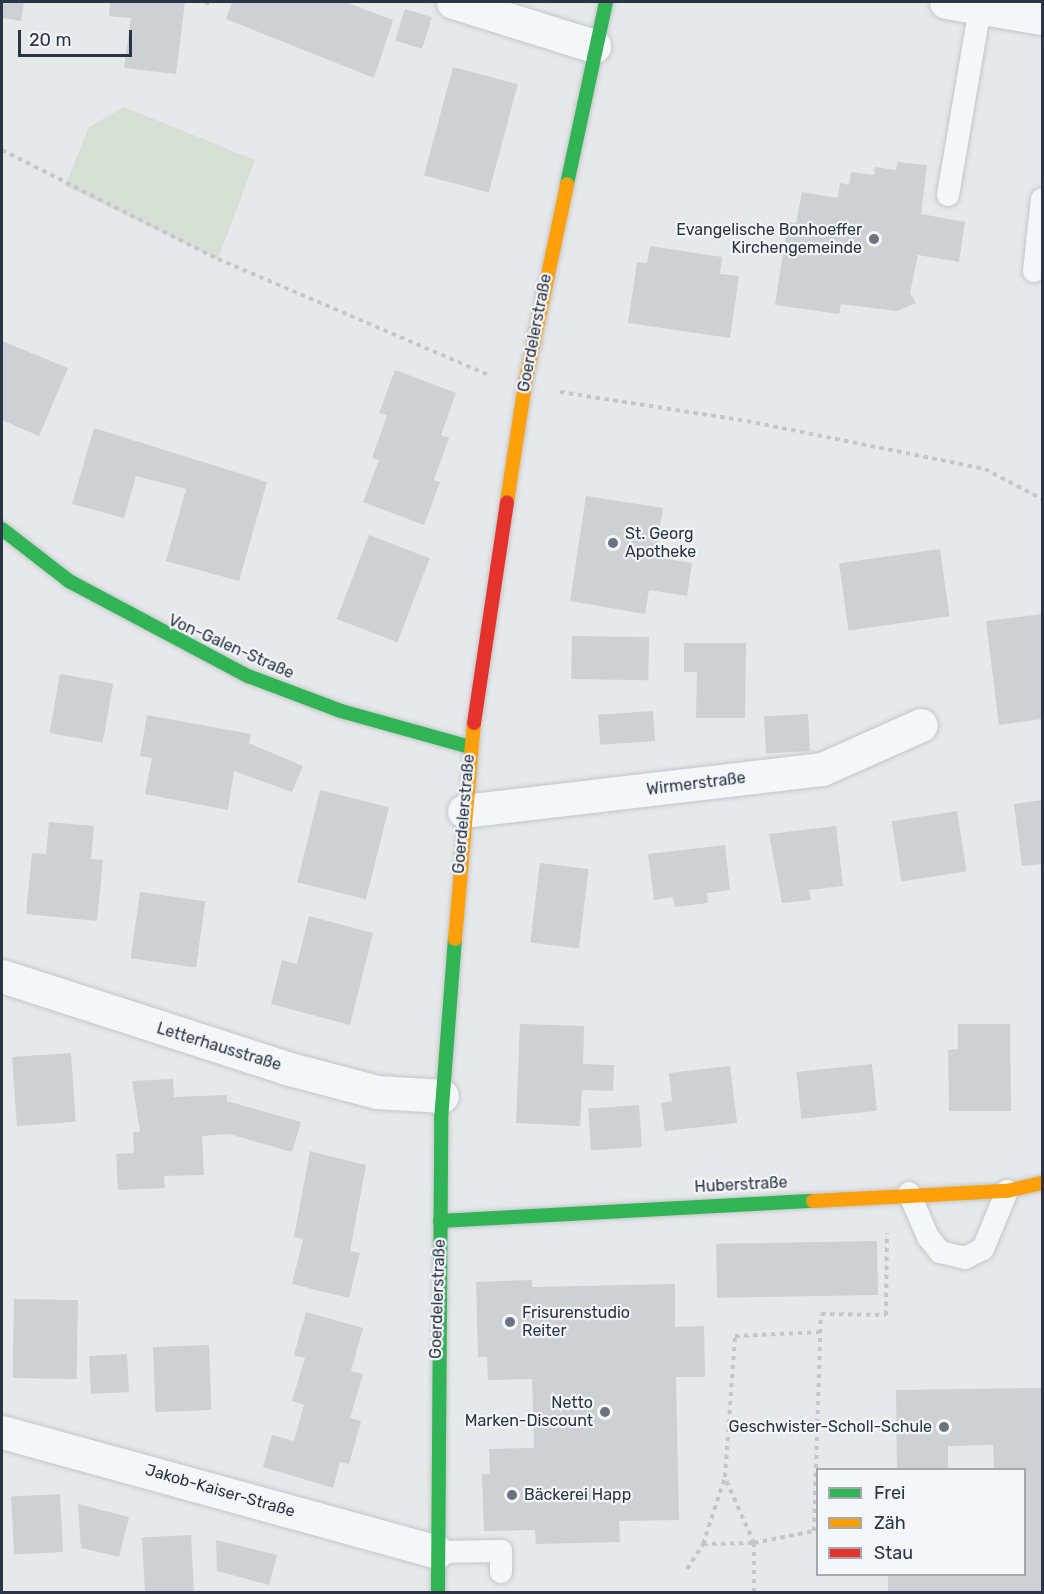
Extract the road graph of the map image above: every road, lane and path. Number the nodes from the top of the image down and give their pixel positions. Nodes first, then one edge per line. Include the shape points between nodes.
1 (453, 2) edge
2 (606, 2) edge
3 (946, 2) edge
4 (980, 7) junction
5 (1042, 18) edge
6 (594, 46) junction
7 (2, 150) edge
8 (948, 195) dead end
9 (1042, 199) edge
10 (1034, 271) dead end
11 (495, 377) dead end
12 (552, 390) dead end
13 (1042, 499) edge
14 (2, 529) edge
15 (921, 725) dead end
16 (470, 747) junction
17 (464, 812) junction
18 (2, 976) edge
19 (442, 1096) junction
20 (1042, 1184) edge
21 (1007, 1191) junction
22 (909, 1193) junction
23 (440, 1221) junction
24 (887, 1233) dead end
25 (821, 1332) junction
26 (2, 1432) edge
27 (816, 1468) edge
28 (816, 1474) edge
29 (725, 1477) junction
30 (754, 1543) junction
31 (703, 1544) junction
32 (437, 1552) junction
33 (687, 1569) dead end
34 (501, 1572) dead end
35 (438, 1593) edge
36 (754, 1593) edge

1 - 6 street
2 - 6 street, Goerdelerstraße
3 - 4 street
4 - 5 street
4 - 8 lane
6 - 16 street, Goerdelerstraße via 525,384
7 - 11 path via 218,259
9 - 10 lane
12 - 13 path via 747,421 985,469
14 - 16 street, Von-Galen-Straße via 69,580 248,676 341,711
15 - 17 street, Wirmerstraße via 822,769
16 - 17 street, Goerdelerstraße
17 - 19 street, Goerdelerstraße
18 - 19 street, Letterhausstraße via 286,1068 377,1092
19 - 23 street, Goerdelerstraße
20 - 21 street, Huberstraße
21 - 22 street, Huberstraße
21 - 22 lane via 983,1249 965,1258 940,1252 928,1238
22 - 23 street, Huberstraße
23 - 32 street, Goerdelerstraße
24 - 25 path via 886,1315 821,1314
25 - 27 path
25 - 29 path via 735,1336
26 - 32 street, Jakob-Kaiser-Straße
28 - 30 path via 814,1531
29 - 30 path
29 - 31 path
30 - 31 path
30 - 36 path
31 - 33 path
32 - 34 lane via 501,1551
32 - 35 street, Goerdelerstraße

